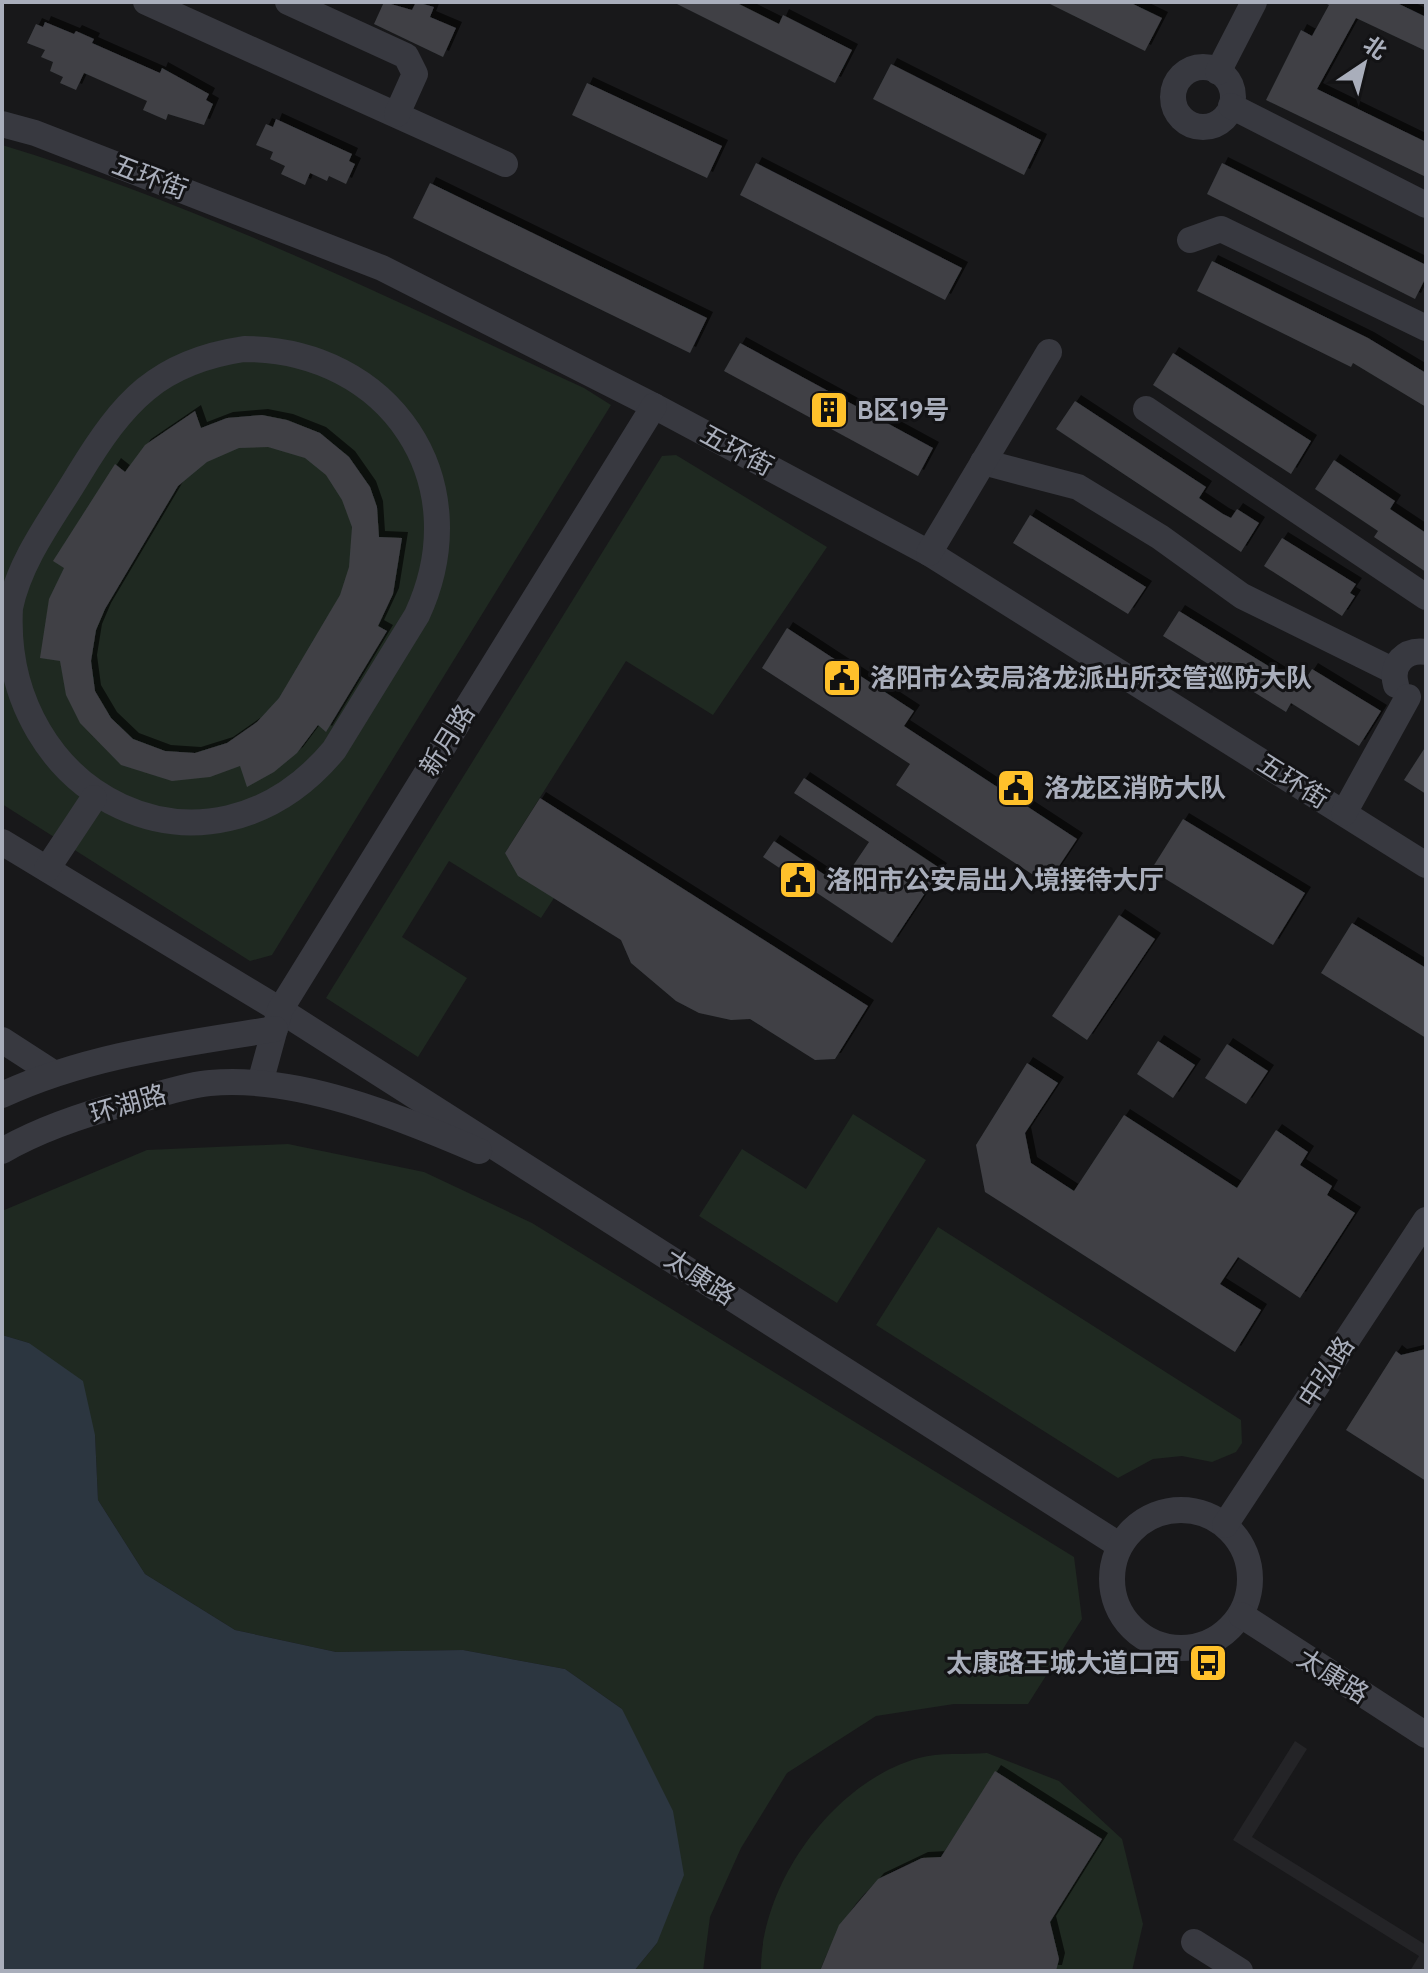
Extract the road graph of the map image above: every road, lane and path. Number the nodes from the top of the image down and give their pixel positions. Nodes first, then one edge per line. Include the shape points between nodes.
1 (146, 2) edge
2 (288, 2) edge
3 (1254, 2) edge
4 (184, 8) edge
5 (1218, 72) junction
6 (1231, 106) junction
7 (397, 114) junction
8 (2, 124) edge
9 (505, 164) dead end
10 (1426, 205) edge
11 (1190, 240) dead end
12 (1425, 324) edge
13 (1049, 352) dead end
14 (654, 406) junction
15 (1146, 409) dead end
16 (983, 462) junction
17 (929, 553) junction
18 (1426, 597) edge
19 (1426, 651) edge
20 (1394, 671) junction
21 (1417, 698) edge
22 (94, 798) junction
23 (1344, 813) junction
24 (2, 842) edge
25 (1426, 865) edge
26 (47, 869) junction
27 (278, 1020) junction
28 (2, 1040) edge
29 (53, 1073) junction
30 (260, 1083) junction
31 (2, 1095) edge
32 (2, 1151) edge
33 (1426, 1220) edge
34 (632, 1233) junction
35 (1225, 1525) junction
36 (1119, 1545) junction
37 (1241, 1615) junction
38 (1426, 1735) edge
39 (1194, 1942) dead end
40 (1240, 1971) edge

1 - 4 street
2 - 7 street via 406,56 415,74
3 - 5 street
4 - 7 street
5 - 6 street via 1230,87
5 - 6 street via 1188,71 1175,85 1174,104 1184,120 1202,127 1220,122
6 - 10 street
7 - 9 street
8 - 14 street, 五环街 via 382,268
11 - 12 street via 1221,229
13 - 16 street
14 - 17 street, 五环街
14 - 27 street, 新月路
15 - 18 street
16 - 17 street
16 - 20 street via 1078,487 1242,596
17 - 23 street, 五环街
19 - 20 street via 1409,653
20 - 21 street via 1396,686
21 - 23 street
22 - 22 street via 163,822 235,818 291,792 334,750 417,615 437,551 437,506 425,463 404,423 355,377 290,352 221,352 157,378 108,427 26,562 7,632 11,681 27,727 56,767
22 - 26 street
23 - 25 street, 五环街
24 - 26 street, 太康路
26 - 27 street, 太康路
27 - 29 street
27 - 30 street, 新月路
27 - 34 street, 太康路
28 - 29 street
29 - 31 street
30 - 32 street, 环湖路 via 208,1083 122,1105 24,1138
30 - 34 street, 环湖路 via 386,1111 506,1162
33 - 35 street, 中弘路
34 - 36 street, 太康路
35 - 36 street via 1204,1513 1180,1509 1135,1526
35 - 37 street via 1242,1545 1250,1568 1250,1592
36 - 37 street via 1111,1586 1117,1609 1152,1643 1180,1650 1204,1645 1225,1634
37 - 38 street, 太康路
39 - 40 street

